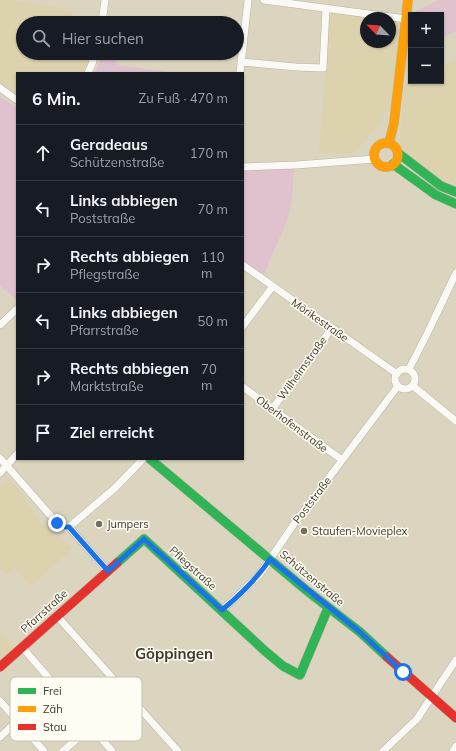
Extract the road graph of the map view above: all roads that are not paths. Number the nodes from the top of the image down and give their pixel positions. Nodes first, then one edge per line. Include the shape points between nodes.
1 (105, 0) edge
2 (248, 0) edge
3 (264, 0) edge
4 (408, 0) edge
5 (307, 3) edge
6 (326, 8) junction
7 (103, 16) edge
8 (406, 19) junction
9 (244, 41) edge
10 (93, 60) edge
11 (242, 62) joint
12 (88, 72) edge
13 (240, 72) edge
14 (0, 88) edge
15 (16, 99) edge
16 (389, 143) junction
17 (398, 153) junction
18 (375, 159) junction
19 (393, 164) junction
20 (244, 166) edge
21 (456, 192) edge
22 (456, 205) edge
23 (244, 267) edge
24 (456, 272) edge
25 (273, 286) junction
26 (16, 310) edge
27 (0, 325) edge
28 (244, 325) edge
29 (332, 328) junction
30 (409, 369) junction
31 (396, 374) junction
32 (398, 386) junction
33 (413, 386) junction
34 (244, 388) edge
35 (273, 408) junction
36 (456, 421) edge
37 (16, 455) edge
38 (0, 458) edge
39 (142, 460) edge
40 (151, 460) edge
41 (342, 460) junction
42 (7, 466) junction
43 (0, 473) edge
44 (69, 527) junction
45 (144, 539) joint
46 (270, 559) junction
47 (106, 572) junction
48 (328, 608) junction
49 (222, 610) junction
50 (57, 616) junction
51 (22, 647) junction
52 (456, 660) edge
53 (0, 667) edge
54 (48, 677) edge
55 (112, 677) edge
56 (432, 698) junction
57 (0, 701) edge
58 (142, 711) edge
59 (10, 713) edge
60 (456, 718) edge
61 (10, 728) edge
62 (0, 737) edge
63 (35, 741) edge
64 (75, 741) edge
65 (103, 741) edge
66 (456, 746) edge
67 (44, 751) edge
68 (63, 751) edge
69 (112, 751) edge
70 (178, 751) edge
71 (383, 751) edge
72 (453, 751) edge

1 - 7 street
2 - 9 street
3 - 5 street
4 - 8 street
5 - 6 street
6 - 8 street
6 - 11 street via 323,68
8 - 16 street via 394,123
10 - 12 street
11 - 13 street
14 - 15 street
16 - 17 street via 395,146
16 - 18 street via 378,146
17 - 19 street
17 - 21 street via 441,186
18 - 19 street via 383,166
18 - 20 street
19 - 22 street via 436,195
23 - 25 street, Mörikestraße
24 - 30 street
25 - 28 street
25 - 29 street, Mörikestraße
26 - 27 street
29 - 31 street, Mörikestraße
29 - 35 street, Wilhelmstraße
30 - 31 street via 402,369
30 - 33 street via 415,376
31 - 32 street
32 - 33 street via 404,389
32 - 41 street, Poststraße
33 - 36 street
34 - 35 street, Oberhofenstraße
35 - 41 street, Oberhofenstraße
37 - 42 street
38 - 42 street
39 - 44 street via 115,488
40 - 46 street, Schützenstraße
41 - 46 street, Poststraße
42 - 43 street
42 - 44 street via 60,526
44 - 47 street
45 - 47 street, Pfarrstraße
45 - 49 street, Pflegstraße
46 - 48 street, Schützenstraße
46 - 49 street, Poststraße via 260,574
47 - 50 street, Pfarrstraße
48 - 49 street, Pflegstraße via 300,675 283,666
48 - 56 street, Schützenstraße via 380,650
50 - 51 street, Pfarrstraße
50 - 55 street
51 - 53 street, Pfarrstraße
51 - 54 street
52 - 56 street
56 - 60 street, Schützenstraße
56 - 71 street via 417,719
57 - 59 street
58 - 70 street
61 - 62 street
63 - 67 street
64 - 68 street
65 - 69 street
66 - 72 street

